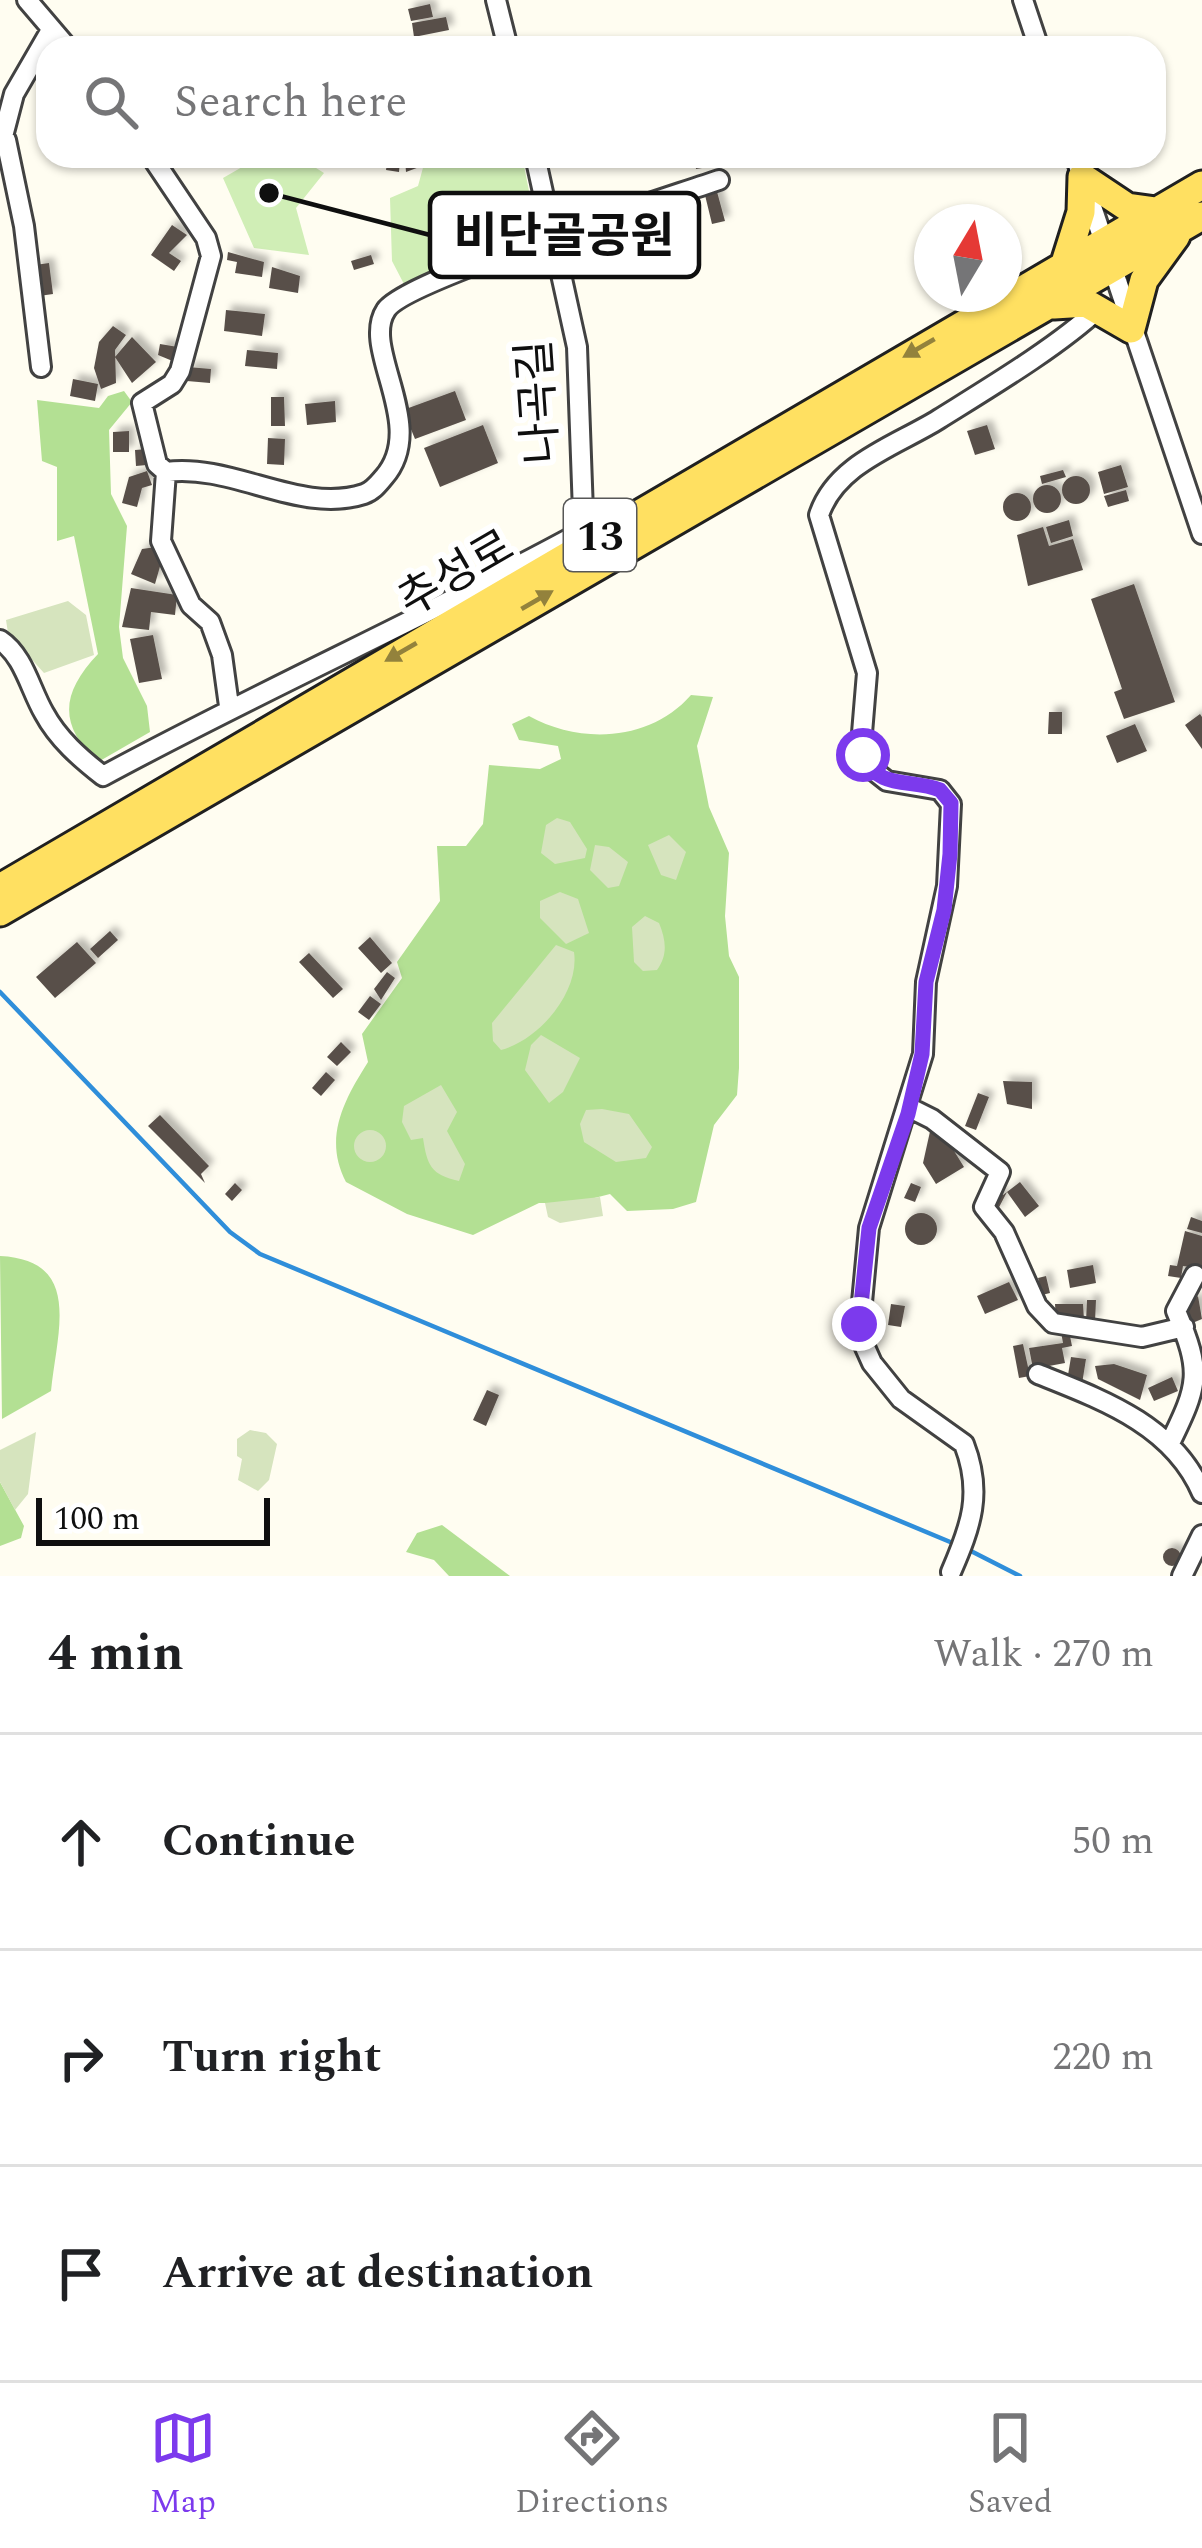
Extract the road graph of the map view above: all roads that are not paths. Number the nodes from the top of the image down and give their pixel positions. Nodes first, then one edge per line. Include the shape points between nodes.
1 (27, 0) edge
2 (496, 0) edge
3 (1023, 0) edge
4 (51, 30) junction
5 (48, 36) edge
6 (57, 36) edge
7 (505, 36) edge
8 (1035, 36) edge
9 (36, 56) edge
10 (3, 143) edge
11 (159, 168) edge
12 (538, 168) edge
13 (1078, 168) edge
14 (1078, 168) edge
15 (1079, 168) edge
16 (719, 180) dead end
17 (1202, 185) edge
18 (1156, 211) junction
19 (1192, 222) edge
20 (553, 237) junction
21 (1108, 255) junction
22 (1065, 263) junction
23 (1042, 306) junction
24 (1099, 308) junction
25 (1131, 329) junction
26 (41, 367) dead end
27 (166, 472) junction
28 (1202, 534) edge
29 (0, 640) edge
30 (229, 706) junction
31 (0, 888) edge
32 (0, 912) edge
33 (910, 1108) junction
34 (1195, 1275) dead end
35 (1184, 1327) junction
36 (1038, 1374) dead end
37 (1170, 1443) junction
38 (1195, 1461) edge
39 (1202, 1493) edge
40 (1202, 1535) edge
41 (954, 1567) dead end
42 (1182, 1576) edge

1 - 4 street
2 - 7 street
3 - 8 street
4 - 5 street
4 - 6 street
9 - 10 street via 14,94
10 - 26 street via 24,226
11 - 27 street via 211,256 180,371 142,404
12 - 20 street, 나곡길
13 - 21 street
14 - 22 main road via 1081,212
15 - 18 main road via 1127,207
16 - 20 street
17 - 18 main road, 추성로 / 13
18 - 21 main road, 추성로 / 13
19 - 21 main road, 추성로 / 13
19 - 25 main road via 1144,280
20 - 27 street via 404,294 382,313 403,436 370,493 330,501 197,467
20 - 30 street, 나곡길 via 577,347 578,534
21 - 22 main road, 추성로 / 13
21 - 23 main road, 추성로 / 13
21 - 25 street
22 -> 31 main road, 추성로 / 13
23 - 24 main road
32 -> 23 main road, 추성로 / 13
24 - 25 main road
24 - 33 street via 937,421 878,448 818,515 867,673 861,745 868,766 887,781 940,790 951,803 947,886
25 - 28 street
27 - 30 street via 161,541 191,605 210,622
29 - 30 street, 나곡길 via 44,714 103,776
33 - 35 street via 1000,1172 984,1207 1053,1323 1142,1337
33 - 41 street via 869,1228 859,1334 902,1399 964,1444 976,1496
34 - 35 street via 1176,1311
35 - 37 street via 1198,1371
36 - 37 street
37 - 38 street
38 - 39 street
40 - 42 street

